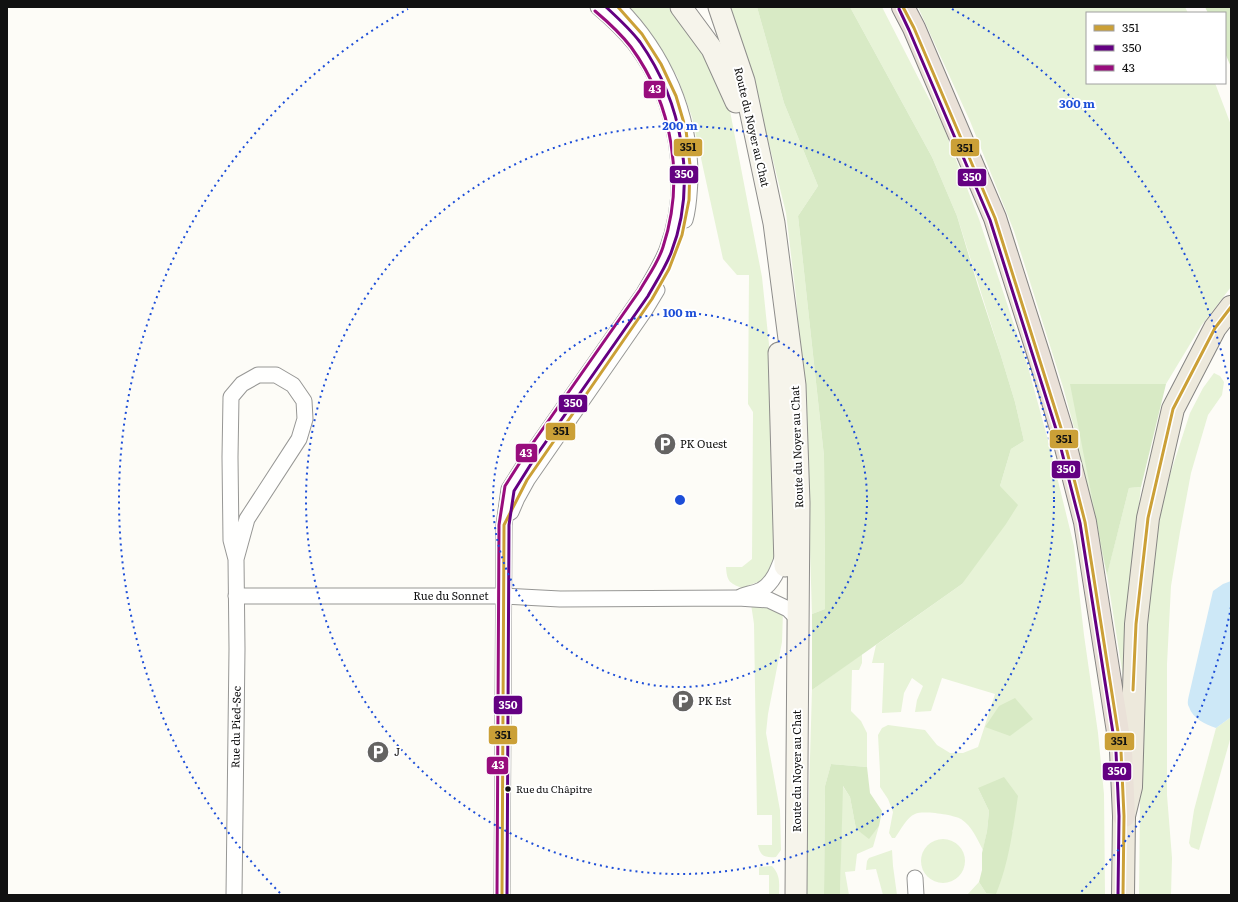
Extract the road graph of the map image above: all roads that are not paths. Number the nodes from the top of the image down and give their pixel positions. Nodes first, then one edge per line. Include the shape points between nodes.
1 (598, 7) edge
2 (618, 7) edge
3 (681, 7) edge
4 (706, 7) edge
5 (719, 7) edge
6 (903, 7) edge
7 (736, 102) junction
8 (1231, 307) edge
9 (504, 525) junction
10 (784, 551) junction
11 (236, 559) junction
12 (236, 596) junction
13 (504, 596) junction
14 (738, 598) junction
15 (793, 614) junction
16 (1124, 816) junction
17 (915, 878) dead end
18 (234, 895) edge
19 (502, 895) edge
20 (786, 895) edge
21 (796, 895) edge
22 (916, 895) edge
23 (1123, 895) edge

1 - 9 street via 636,44 662,90 676,140 679,162 680,186 674,228 658,269 644,293 509,489
2 - 9 street via 648,43 676,95 688,146 689,196 686,217 669,270 645,310 527,480
3 - 7 street via 712,49
4 - 7 street, Route du Noyer au Chat
5 - 15 street, Route du Noyer au Chat via 744,81 774,223 787,316 795,385 799,503
6 - 16 highway via 995,218 1061,428 1085,522 1121,751
7 - 10 street, Route du Noyer au Chat via 764,238 779,352
8 - 16 main road via 1214,328 1173,409 1148,518 1136,624 1131,788
9 - 13 street
10 - 14 street, Rue du Sonnet via 773,580 761,590
10 - 15 street, Route du Noyer au Chat
11 - 11 street via 247,519 299,439 306,420 304,401 293,385 276,375 258,376 242,384 231,397 232,540
11 - 12 street, Rue du Pied-Sec
12 - 13 street, Rue du Sonnet
12 - 18 street, Rue du Pied-Sec
13 - 14 street, Rue du Sonnet via 560,599
13 - 19 street
14 - 15 street, Rue du Sonnet via 769,600
15 - 20 street, Route du Noyer au Chat via 785,800
15 - 21 street, Route du Noyer au Chat
16 - 23 main road
17 - 22 street

